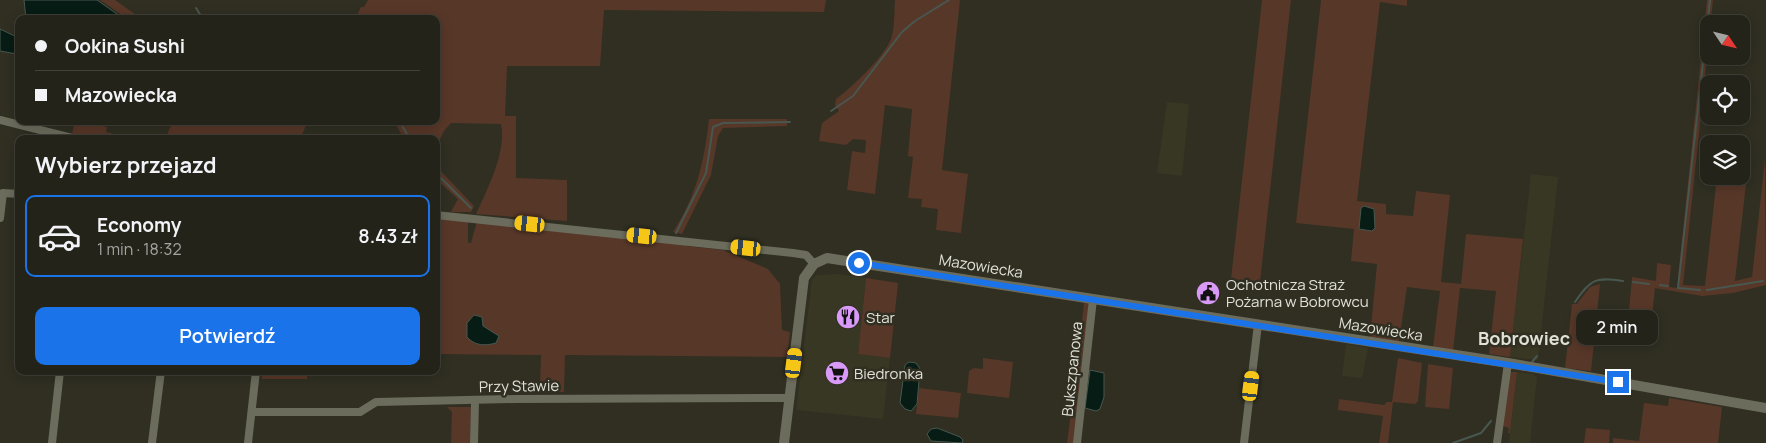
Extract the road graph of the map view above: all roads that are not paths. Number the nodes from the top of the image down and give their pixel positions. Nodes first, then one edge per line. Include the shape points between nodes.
1 (0, 120) edge
2 (15, 124) edge
3 (20, 125) edge
4 (60, 135) edge
5 (15, 194) edge
6 (440, 214) edge
7 (0, 218) edge
8 (814, 264) junction
9 (1094, 299) junction
10 (1258, 324) junction
11 (1508, 363) junction
12 (60, 375) edge
13 (160, 375) edge
14 (256, 375) edge
15 (789, 398) junction
16 (474, 401) junction
17 (1766, 408) edge
18 (252, 412) junction
19 (52, 443) edge
20 (152, 443) edge
21 (248, 443) edge
22 (474, 443) edge
23 (784, 443) edge
24 (1078, 443) edge
25 (1244, 443) edge
26 (1497, 443) edge

1 - 2 street
3 - 4 street
5 - 7 street via 3,193
6 - 8 street via 793,253 806,255
8 - 9 street, Mazowiecka via 827,258
8 - 15 street via 803,282
9 - 10 street, Mazowiecka
9 - 24 street, Bukszpanowa
10 - 11 street, Mazowiecka
10 - 25 street
11 - 17 street, Mazowiecka
11 - 26 street
12 - 19 street
13 - 20 street
14 - 18 street
15 - 16 street, Przy Stawie
15 - 23 street
16 - 18 street, Przy Stawie via 376,402 360,412
16 - 22 street
18 - 21 street

